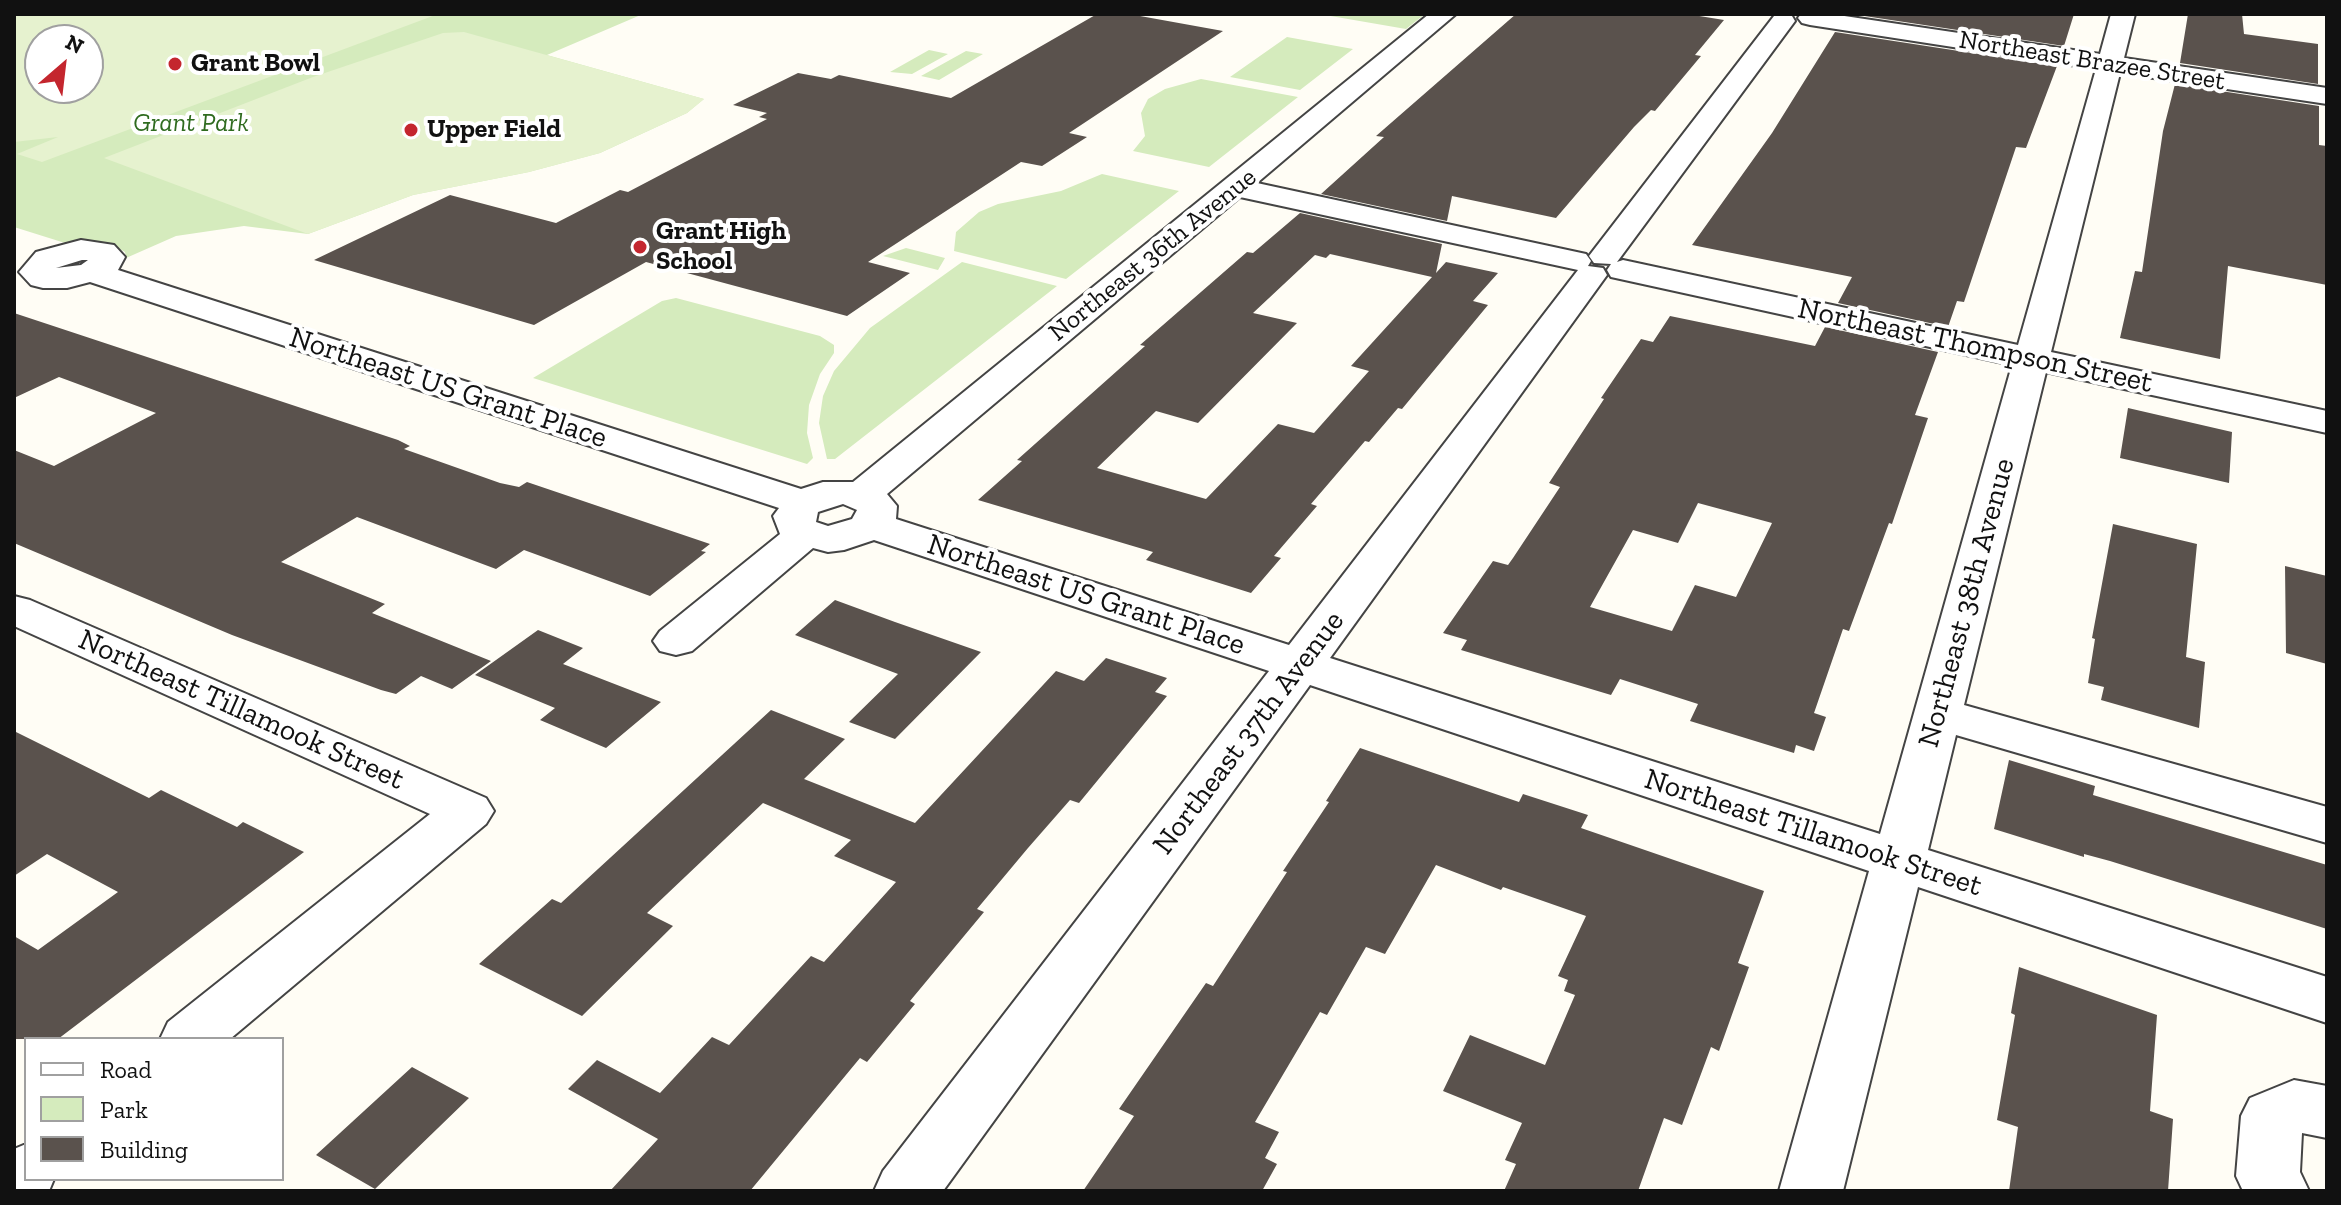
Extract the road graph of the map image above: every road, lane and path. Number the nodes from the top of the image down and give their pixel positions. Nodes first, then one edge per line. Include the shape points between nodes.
1 (1444, 14) edge
2 (2123, 14) edge
3 (1792, 17) edge
4 (2109, 63) junction
5 (2327, 96) edge
6 (1234, 187) junction
7 (14, 246) edge
8 (1599, 266) junction
9 (35, 274) edge
10 (2032, 359) junction
11 (2327, 422) edge
12 (866, 510) junction
13 (804, 519) junction
14 (14, 609) edge
15 (676, 641) dead end
16 (1300, 665) junction
17 (1937, 713) junction
18 (2327, 825) edge
19 (1897, 860) junction
20 (2327, 1000) edge
21 (191, 1037) edge
22 (2327, 1112) edge
23 (906, 1191) edge
24 (1811, 1191) edge
25 (2277, 1191) edge

1 - 6 street, Northeast 36th Avenue
2 - 4 street, Northeast 38th Avenue
3 - 4 street, Northeast Brazee Street
3 - 8 street, Northeast 37th Avenue
4 - 5 street, Northeast Brazee Street
4 - 10 street, Northeast 38th Avenue
6 - 8 street, Northeast Thompson Street
6 - 12 street, Northeast 36th Avenue
7 - 9 street, Northeast US Grant Place
8 - 10 street, Northeast Thompson Street
8 - 16 street, Northeast 37th Avenue
9 - 13 street, Northeast US Grant Place via 62,279 92,272
10 - 11 street, Northeast Thompson Street
10 - 17 street, Northeast 38th Avenue
12 - 13 street, Northeast US Grant Place via 855,535 839,538
12 - 16 street, Northeast US Grant Place
13 - 15 street
14 - 21 street, Northeast Tillamook Street via 468,811
16 - 19 street, Northeast Tillamook Street
16 - 23 street, Northeast 37th Avenue
17 - 18 street
17 - 19 street, Northeast 38th Avenue
19 - 20 street, Northeast Tillamook Street
19 - 24 street, Northeast 38th Avenue
22 - 25 street via 2294,1106 2272,1116 2268,1176

